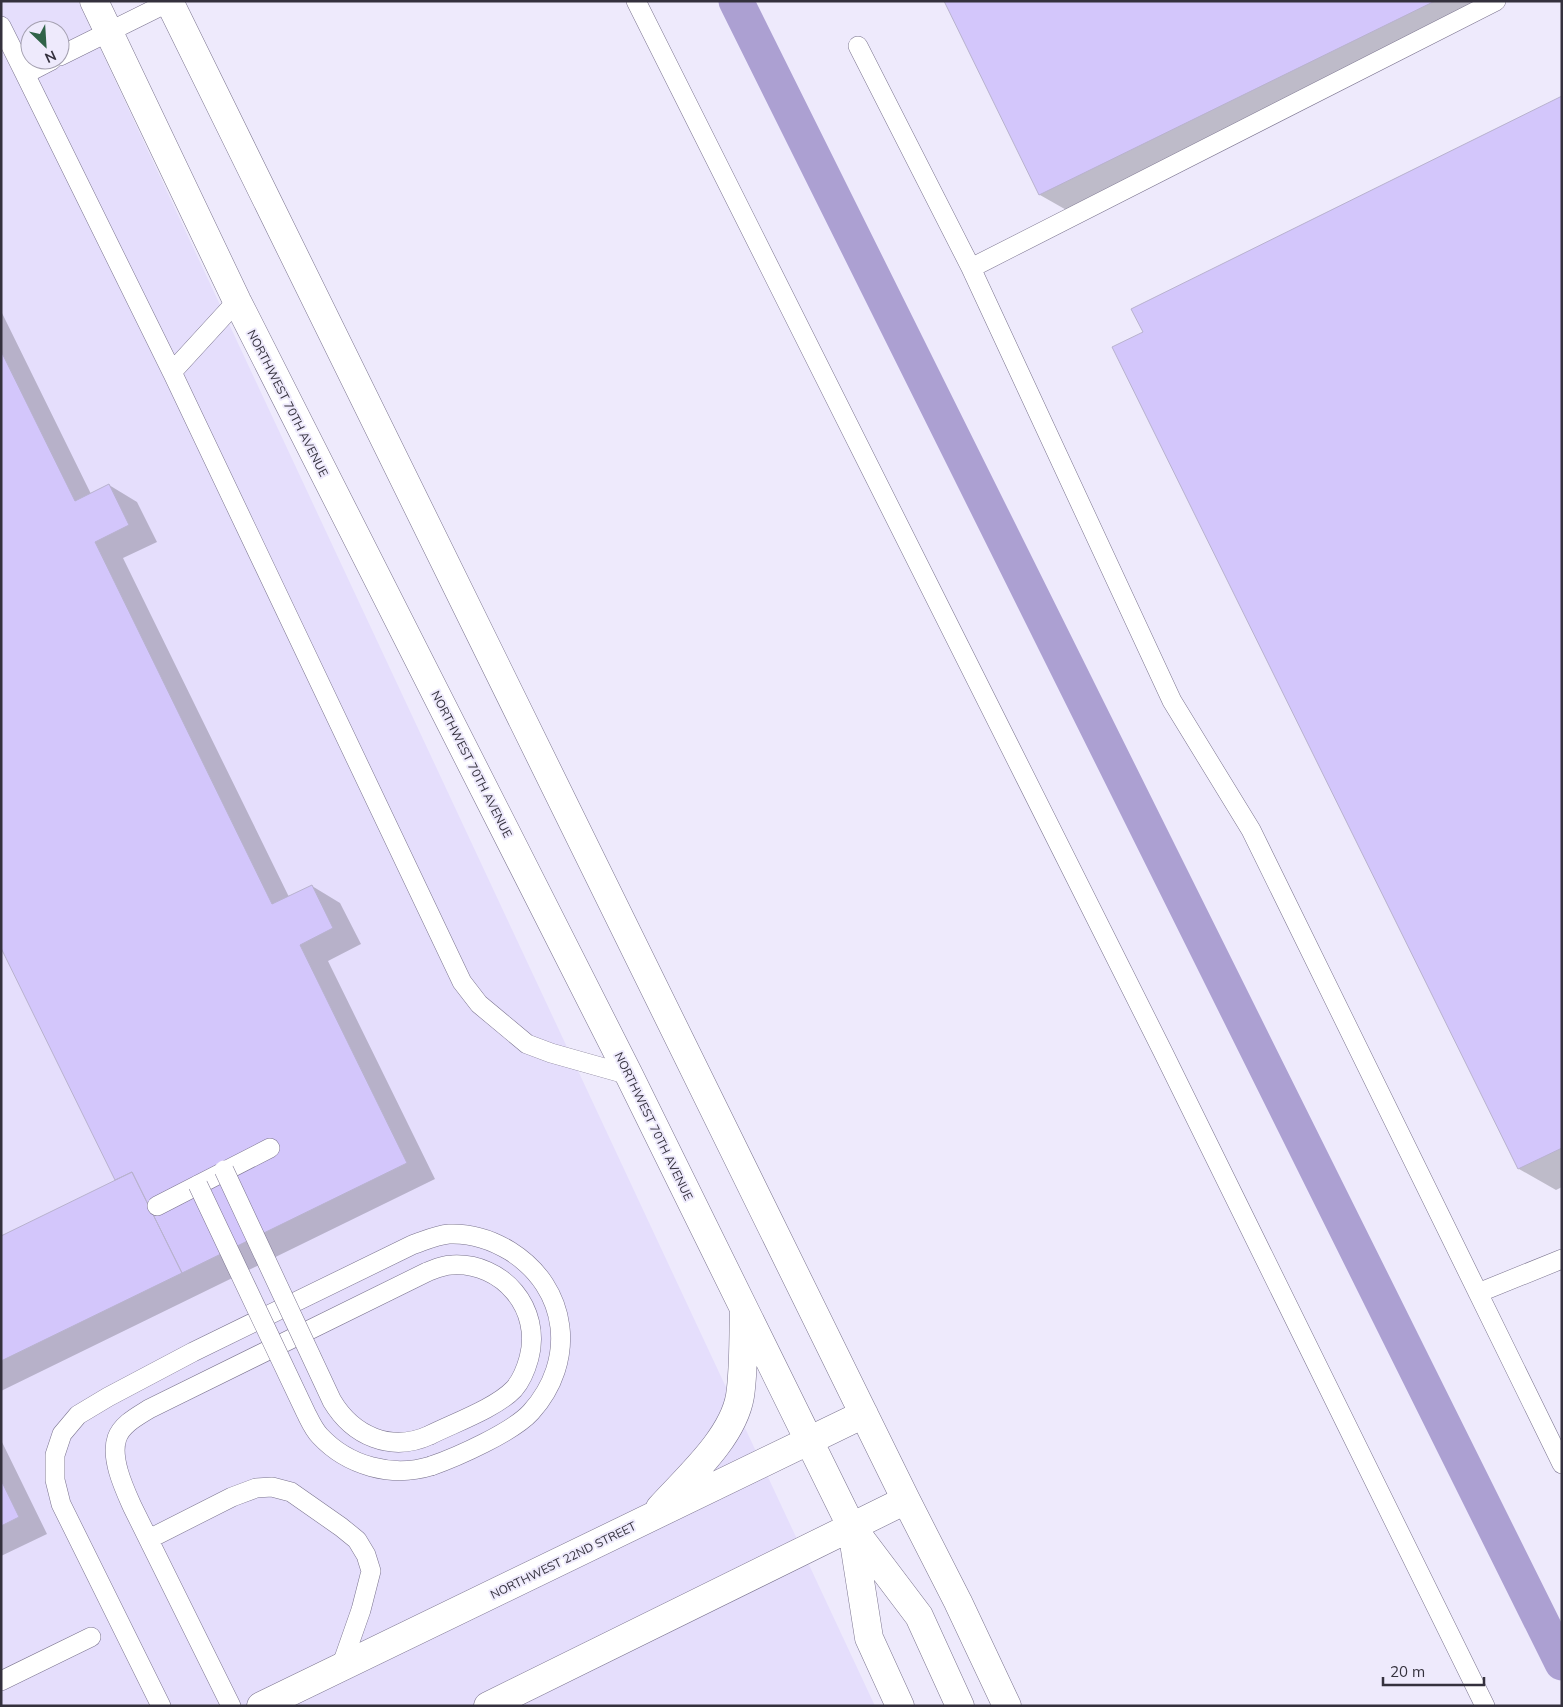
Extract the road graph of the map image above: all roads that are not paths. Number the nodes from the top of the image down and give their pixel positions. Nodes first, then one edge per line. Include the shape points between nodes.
1 (94, 1) edge
2 (636, 1) edge
3 (1496, 1) edge
4 (169, 2) edge
5 (1, 26) edge
6 (109, 32) junction
7 (858, 46) dead end
8 (70, 51) edge
9 (33, 70) edge
10 (25, 74) junction
11 (971, 268) junction
12 (237, 302) junction
13 (172, 372) junction
14 (629, 1075) junction
15 (270, 1148) dead end
16 (224, 1170) junction
17 (198, 1185) junction
18 (157, 1206) dead end
19 (1562, 1259) edge
20 (1478, 1293) junction
21 (744, 1310) junction
22 (864, 1414) junction
23 (809, 1442) junction
24 (1562, 1464) edge
25 (906, 1500) junction
26 (650, 1518) junction
27 (851, 1526) junction
28 (149, 1539) junction
29 (91, 1637) dead end
30 (340, 1667) junction
31 (1, 1681) edge
32 (161, 1706) edge
33 (232, 1706) edge
34 (261, 1706) edge
35 (488, 1706) edge
36 (900, 1706) edge
37 (960, 1706) edge
38 (1007, 1706) edge
39 (1485, 1706) edge

1 - 6 main road, NORTHWEST 70TH AVENUE
2 - 39 lane via 1163,1052
3 - 11 lane
4 - 6 lane
4 - 22 main road
5 - 10 lane
6 - 8 lane
6 - 12 main road, NORTHWEST 70TH AVENUE
7 - 11 lane
9 - 10 lane
10 - 13 lane
11 - 20 lane via 1172,701 1251,830
12 - 13 lane
12 - 14 main road, NORTHWEST 70TH AVENUE
13 - 14 lane via 462,982 478,1004 527,1044
14 - 21 main road, NORTHWEST 70TH AVENUE
15 - 16 lane
16 - 17 lane
16 - 28 lane, bridge via 298,1330 303,1338 327,1392 338,1412 356,1430 390,1441 421,1439 502,1399 521,1378 531,1352 532,1337 520,1297 499,1277 466,1265 451,1265 427,1272 340,1315 305,1332 296,1336 287,1340 149,1409 129,1422 117,1437 116,1457 122,1483
17 - 18 lane
17 - 32 lane, bridge via 248,1290 260,1317 264,1325 272,1343 309,1419 320,1436 355,1462 388,1470 420,1470 444,1462 505,1431 530,1414 542,1398 557,1368 560,1349 558,1315 534,1269 485,1239 447,1234 412,1245 272,1314 263,1318 254,1322 108,1396 78,1415 62,1434 55,1455 55,1480 62,1504
19 - 20 lane
20 - 24 lane
21 - 23 main road, NORTHWEST 70TH AVENUE
21 - 26 main road via 740,1397 732,1421 717,1444
22 - 23 main road, NORTHWEST 22ND STREET
22 - 25 main road
23 - 26 main road, NORTHWEST 22ND STREET
23 - 27 main road, NORTHWEST 70TH AVENUE
25 - 27 main road
25 - 38 main road
26 - 30 main road, NORTHWEST 22ND STREET
27 - 35 main road
27 - 36 main road via 869,1638
27 - 37 main road via 919,1616
28 - 30 lane via 256,1488 272,1487 291,1492 357,1540 371,1571
28 - 33 lane
29 - 31 lane
30 - 34 main road, NORTHWEST 22ND STREET

